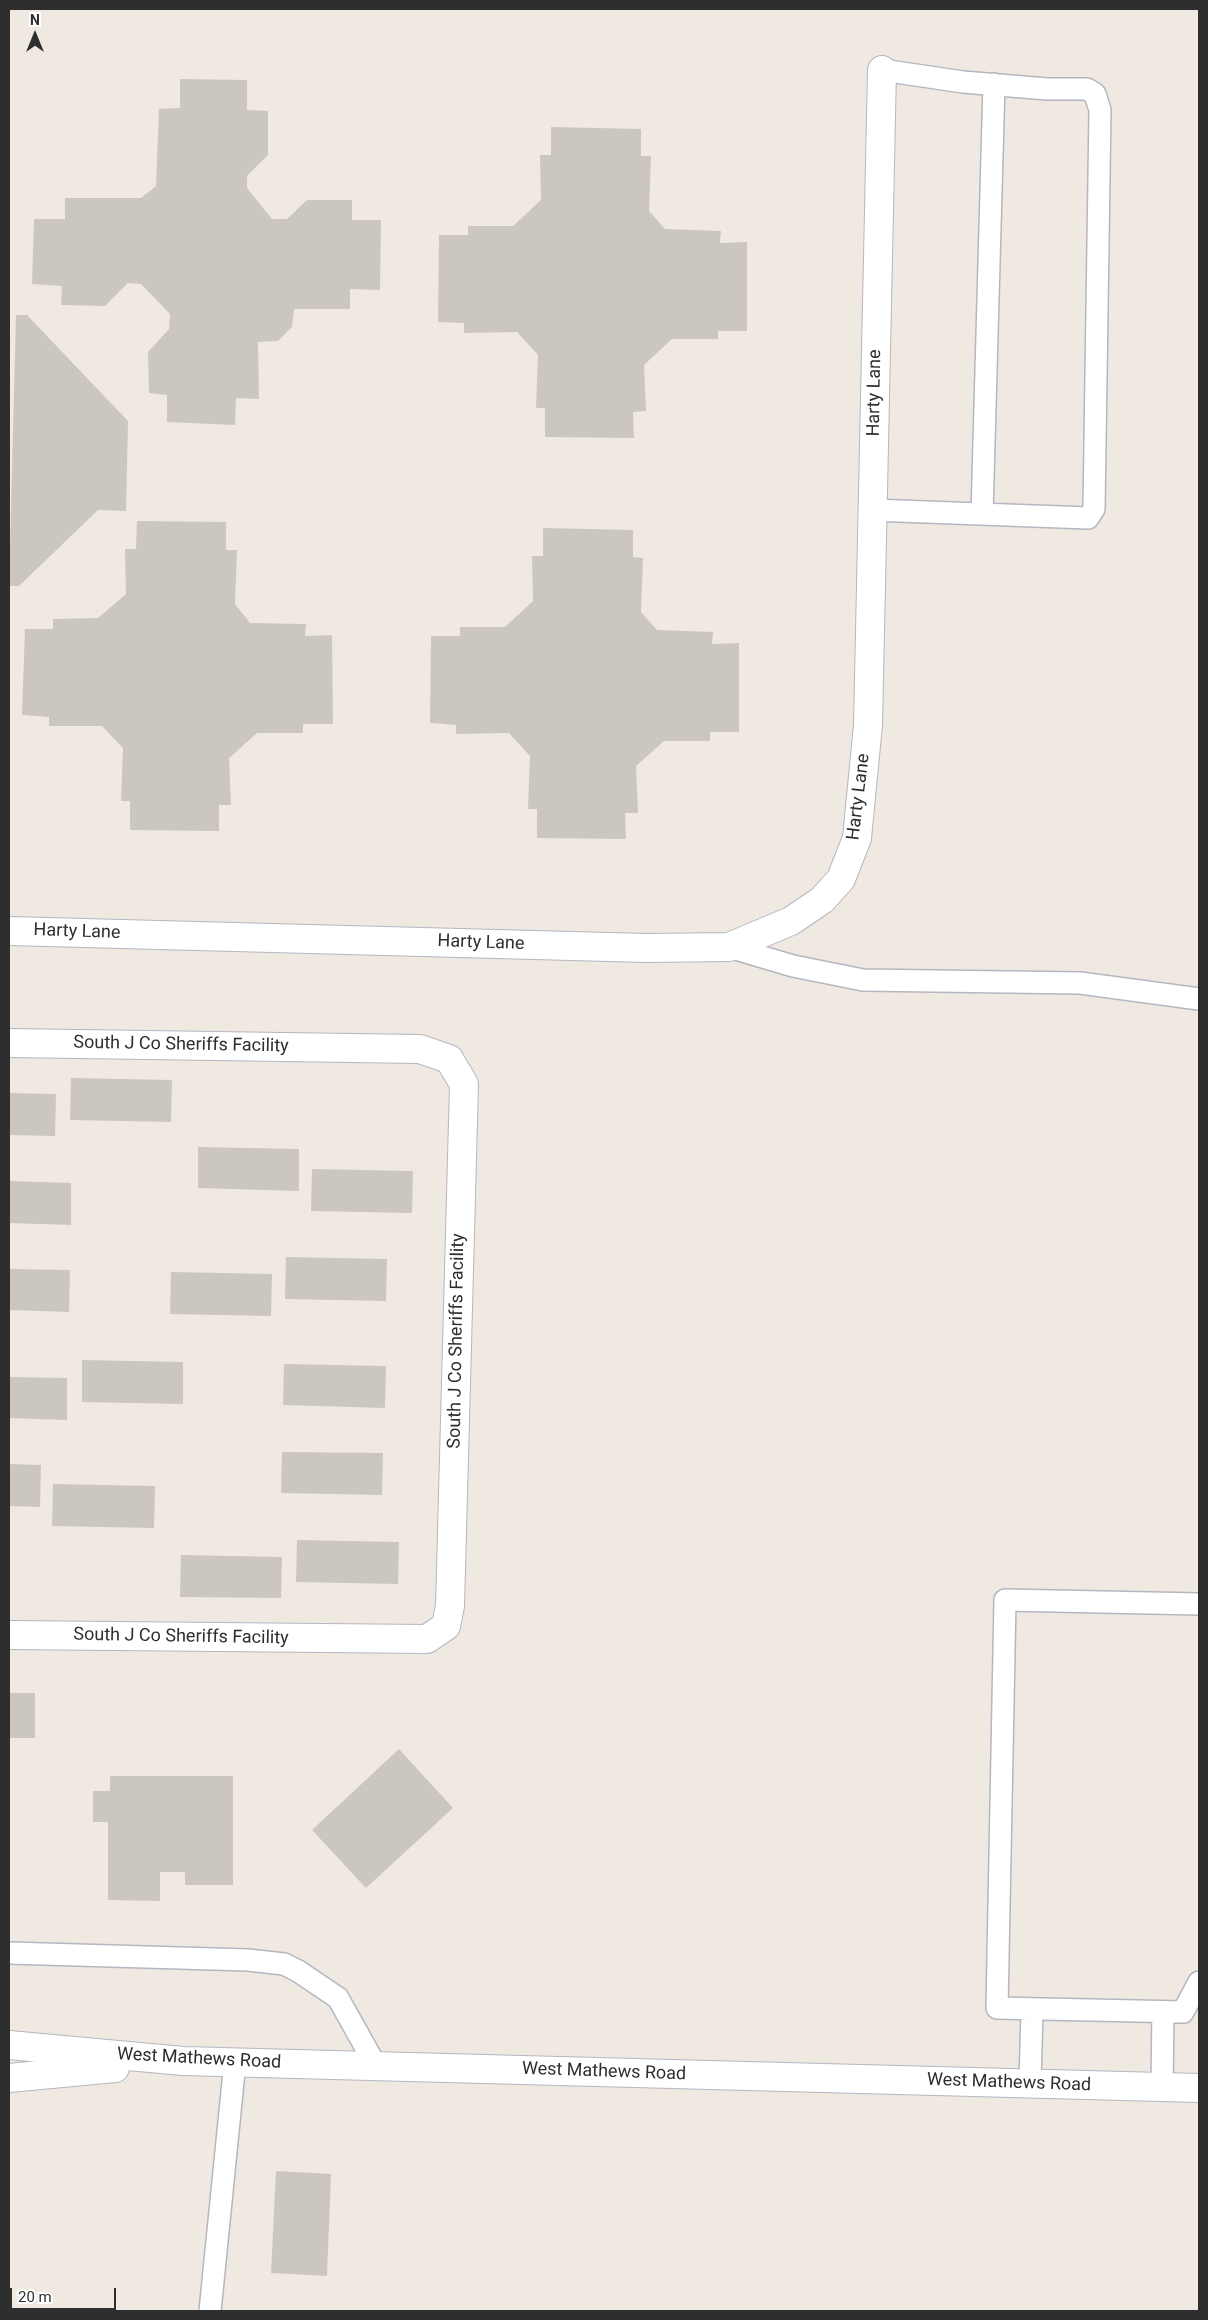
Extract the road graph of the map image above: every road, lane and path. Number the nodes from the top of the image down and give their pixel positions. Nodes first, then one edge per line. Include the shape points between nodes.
1 (882, 70) joint
2 (994, 84) junction
3 (872, 510) junction
4 (982, 514) junction
5 (9, 930) edge
6 (729, 947) junction
7 (1199, 999) edge
8 (9, 1043) edge
9 (1199, 1604) edge
10 (9, 1634) edge
11 (9, 1953) edge
12 (1199, 1982) edge
13 (1032, 2010) junction
14 (1163, 2012) junction
15 (9, 2046) edge
16 (184, 2061) junction
17 (235, 2062) junction
18 (376, 2066) junction
19 (9, 2078) edge
20 (1030, 2083) junction
21 (1162, 2087) junction
22 (1199, 2088) edge
23 (210, 2311) edge

1 - 2 lane
1 - 3 street, Harty Lane
2 - 4 lane
2 - 4 lane via 1087,89 1095,94 1100,110 1094,510 1088,518
3 - 4 lane
3 - 6 street, Harty Lane via 868,725 857,838 841,879 822,900 791,921
5 - 6 street, Harty Lane via 647,948
6 - 7 lane via 794,966 863,980 1080,984
8 - 10 street, South J Co Sheriffs Facility via 420,1049 449,1059 464,1084 450,1606 446,1626 427,1639
9 - 13 lane via 1005,1600 997,2008
11 - 18 lane via 248,1960 284,1964 338,1998
12 - 14 lane via 1183,2012
13 - 14 lane
13 - 20 lane
14 - 21 lane
15 - 16 street, West Mathews Road
16 - 17 street, West Mathews Road
16 - 19 street
17 - 18 street, West Mathews Road
17 - 23 lane
18 - 20 street, West Mathews Road
20 - 21 street, West Mathews Road
21 - 22 street, West Mathews Road

